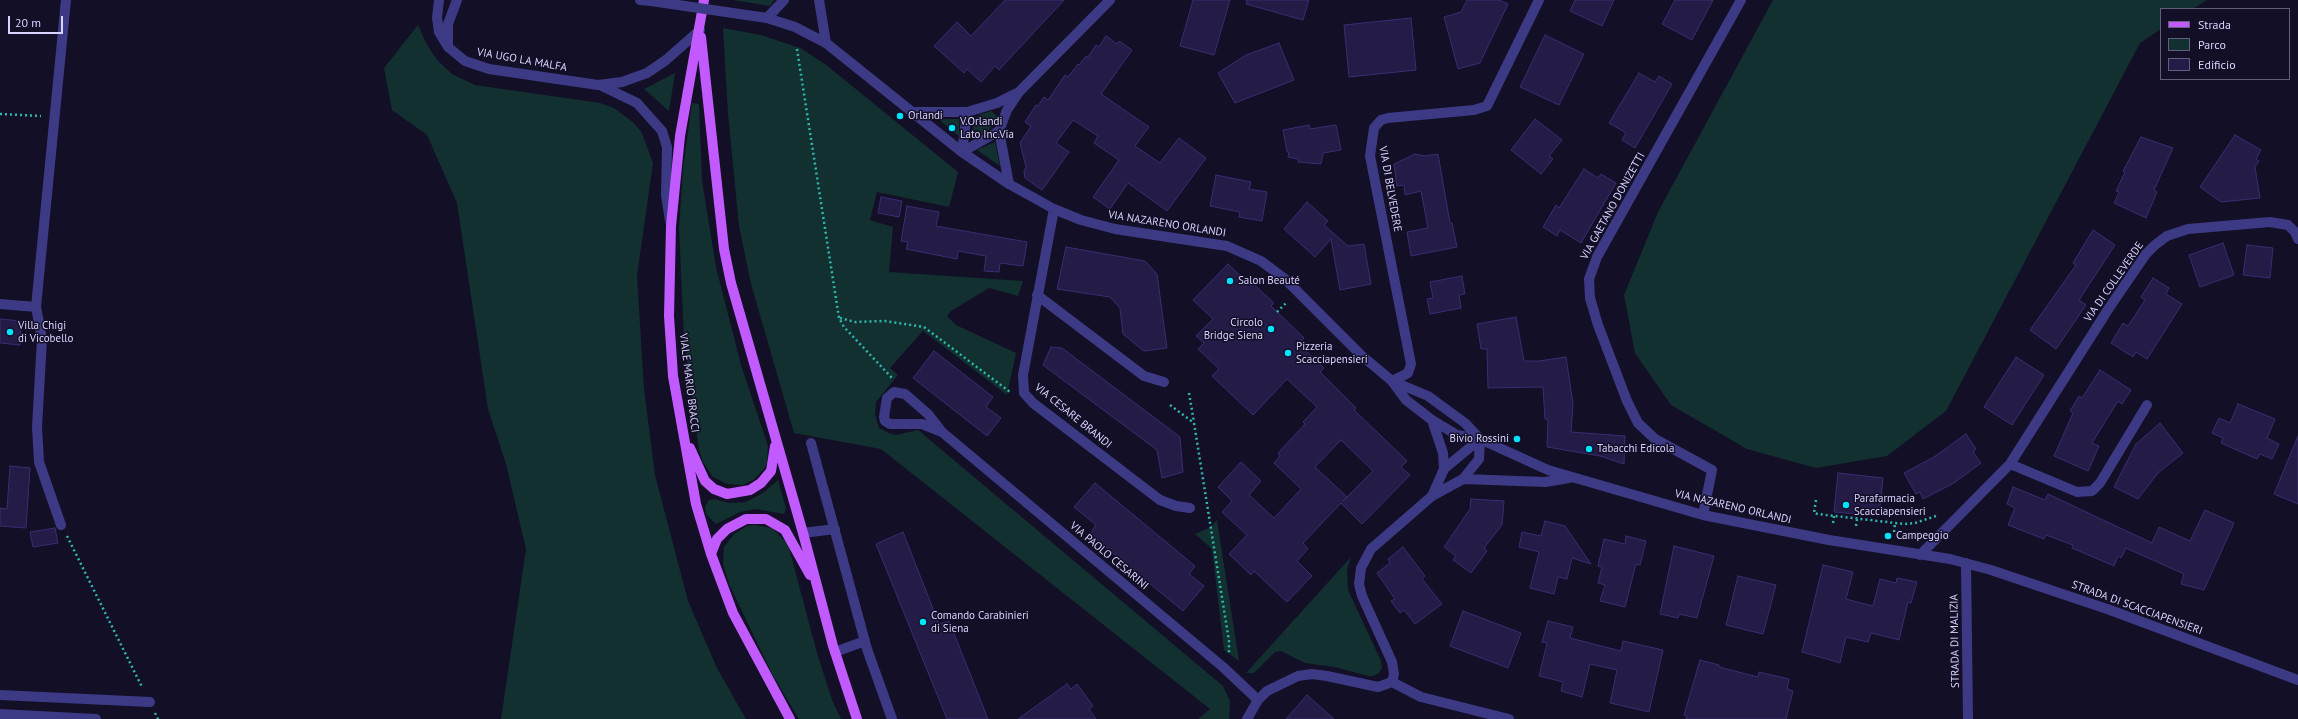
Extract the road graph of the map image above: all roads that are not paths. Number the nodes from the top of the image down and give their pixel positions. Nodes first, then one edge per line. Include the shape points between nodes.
1 (66, 0) edge
2 (439, 0) edge
3 (457, 0) edge
4 (640, 0) edge
5 (704, 0) edge
6 (784, 0) edge
7 (819, 0) edge
8 (1110, 0) edge
9 (1539, 0) edge
10 (1741, 0) edge
11 (767, 18) junction
12 (700, 30) junction
13 (826, 42) junction
14 (448, 47) junction
15 (598, 85) junction
16 (1019, 92) junction
17 (912, 112) junction
18 (967, 112) junction
19 (999, 130) junction
20 (962, 152) junction
21 (1009, 184) junction
22 (1054, 209) junction
23 (671, 226) junction
24 (2298, 239) edge
25 (1037, 295) junction
26 (0, 304) edge
27 (36, 307) junction
28 (673, 376) junction
29 (1164, 382) dead end
30 (1392, 382) junction
31 (2147, 406) dead end
32 (1432, 420) junction
33 (942, 432) junction
34 (775, 438) junction
35 (1480, 439) junction
36 (811, 443) dead end
37 (2010, 464) junction
38 (1444, 469) junction
39 (1574, 478) junction
40 (1463, 479) junction
41 (1432, 496) junction
42 (1190, 508) dead end
43 (1703, 515) junction
44 (61, 525) road end
45 (835, 529) junction
46 (803, 533) junction
47 (711, 554) junction
48 (1920, 555) junction
49 (1966, 563) junction
50 (819, 593) junction
51 (865, 641) junction
52 (835, 652) junction
53 (2298, 680) edge
54 (1392, 682) junction
55 (0, 696) edge
56 (1258, 700) junction
57 (150, 702) road end
58 (0, 714) edge
59 (96, 719) edge
60 (790, 719) edge
61 (857, 719) edge
62 (892, 719) edge
63 (1247, 719) edge
64 (1509, 719) edge
65 (1968, 719) edge

1 - 27 street
2 - 14 street, VIA UGO LA MALFA via 437,25
3 - 14 street via 448,24
4 - 11 street, bridge
5 - 12 main road, VIALE MARIO BRACCI
6 - 11 street
7 - 13 street
8 - 16 street
9 - 30 street, VIA DI BELVEDERE via 1487,106 1474,110 1388,118 1381,120 1374,128 1370,156 1411,364 1408,373
10 - 43 street, VIA GAETANO DONIZETTI via 1598,257 1589,279 1590,298 1598,325 1638,423 1655,439 1712,470
11 - 13 street, VIA NAZARENO ORLANDI via 795,27
12 - 15 street, VIA UGO LA MALFA via 666,60 646,73 622,82
12 - 23 main road, VIALE MARIO BRACCI via 680,136
12 - 34 main road, VIALE MARIO BRACCI via 724,249 740,319
13 - 17 street, VIA NAZARENO ORLANDI
14 - 15 street, VIA UGO LA MALFA via 460,58 480,67
15 - 23 street, VIA UGO LA MALFA via 638,103 662,131 667,147 666,195
16 - 18 street via 997,103
16 - 19 street via 1007,110
17 - 18 street
17 - 20 street, VIA NAZARENO ORLANDI
18 - 20 street
19 - 20 street
19 - 21 street
20 - 21 street, VIA NAZARENO ORLANDI
21 - 22 street, VIA NAZARENO ORLANDI
22 - 25 street, VIA CESARE BRANDI
22 - 30 street, VIA NAZARENO ORLANDI via 1081,220 1115,229 1216,244 1255,257 1285,279
23 - 28 main road, VIALE MARIO BRACCI via 669,316
24 - 37 street, VIA DI COLLEVERDE via 2288,225 2270,222 2188,229 2166,236 2146,254 2109,308
25 - 29 street via 1144,376
25 - 42 street, VIA CESARE BRANDI via 1022,380 1026,396 1160,500
26 - 27 street
27 - 44 street via 42,339 37,427 39,462
28 - 34 main road via 692,454 705,481 714,489 727,494 741,494 761,483 771,471
28 - 47 main road, VIALE MARIO BRACCI via 696,504
30 - 32 street, VIA NAZARENO ORLANDI via 1406,400
30 - 35 street, VIA NAZARENO ORLANDI via 1428,396 1465,423
31 - 37 street via 2100,483 2092,491 2077,492
32 - 35 street, VIA NAZARENO ORLANDI via 1456,435
32 - 38 street via 1443,453
33 - 33 street, VIA PAOLO CESARINI via 928,414 905,394 894,392 887,398 885,421 890,424 922,424
33 - 56 street, VIA PAOLO CESARINI via 1223,667
34 - 46 main road, VIALE MARIO BRACCI
35 - 38 street
35 - 39 street, VIA NAZARENO ORLANDI via 1538,467
35 - 40 street via 1479,459
36 - 45 street
37 - 48 street, VIA DI COLLEVERDE
38 - 41 street
39 - 40 street via 1546,482
39 - 43 street, VIA NAZARENO ORLANDI
40 - 41 street
41 - 54 street via 1371,549 1360,568 1362,596 1392,662
43 - 48 street, VIA NAZARENO ORLANDI
45 - 46 street
45 - 51 street
46 - 50 main road, VIALE MARIO BRACCI
47 - 50 main road via 717,540 727,529 746,519 766,519 778,524 790,536
47 - 60 main road, VIALE MARIO BRACCI via 733,613
48 - 49 street, VIA NAZARENO ORLANDI
49 - 53 street, STRADA DI SCACCIAPENSIERI via 2110,610
49 - 65 street, STRADA DI MALIZIA
50 - 52 main road, VIALE MARIO BRACCI
51 - 52 street
51 - 62 street
52 - 61 main road, VIALE MARIO BRACCI
54 - 56 street via 1378,687 1305,674 1276,684
54 - 64 street via 1421,697
55 - 57 street
56 - 63 street
58 - 59 street

